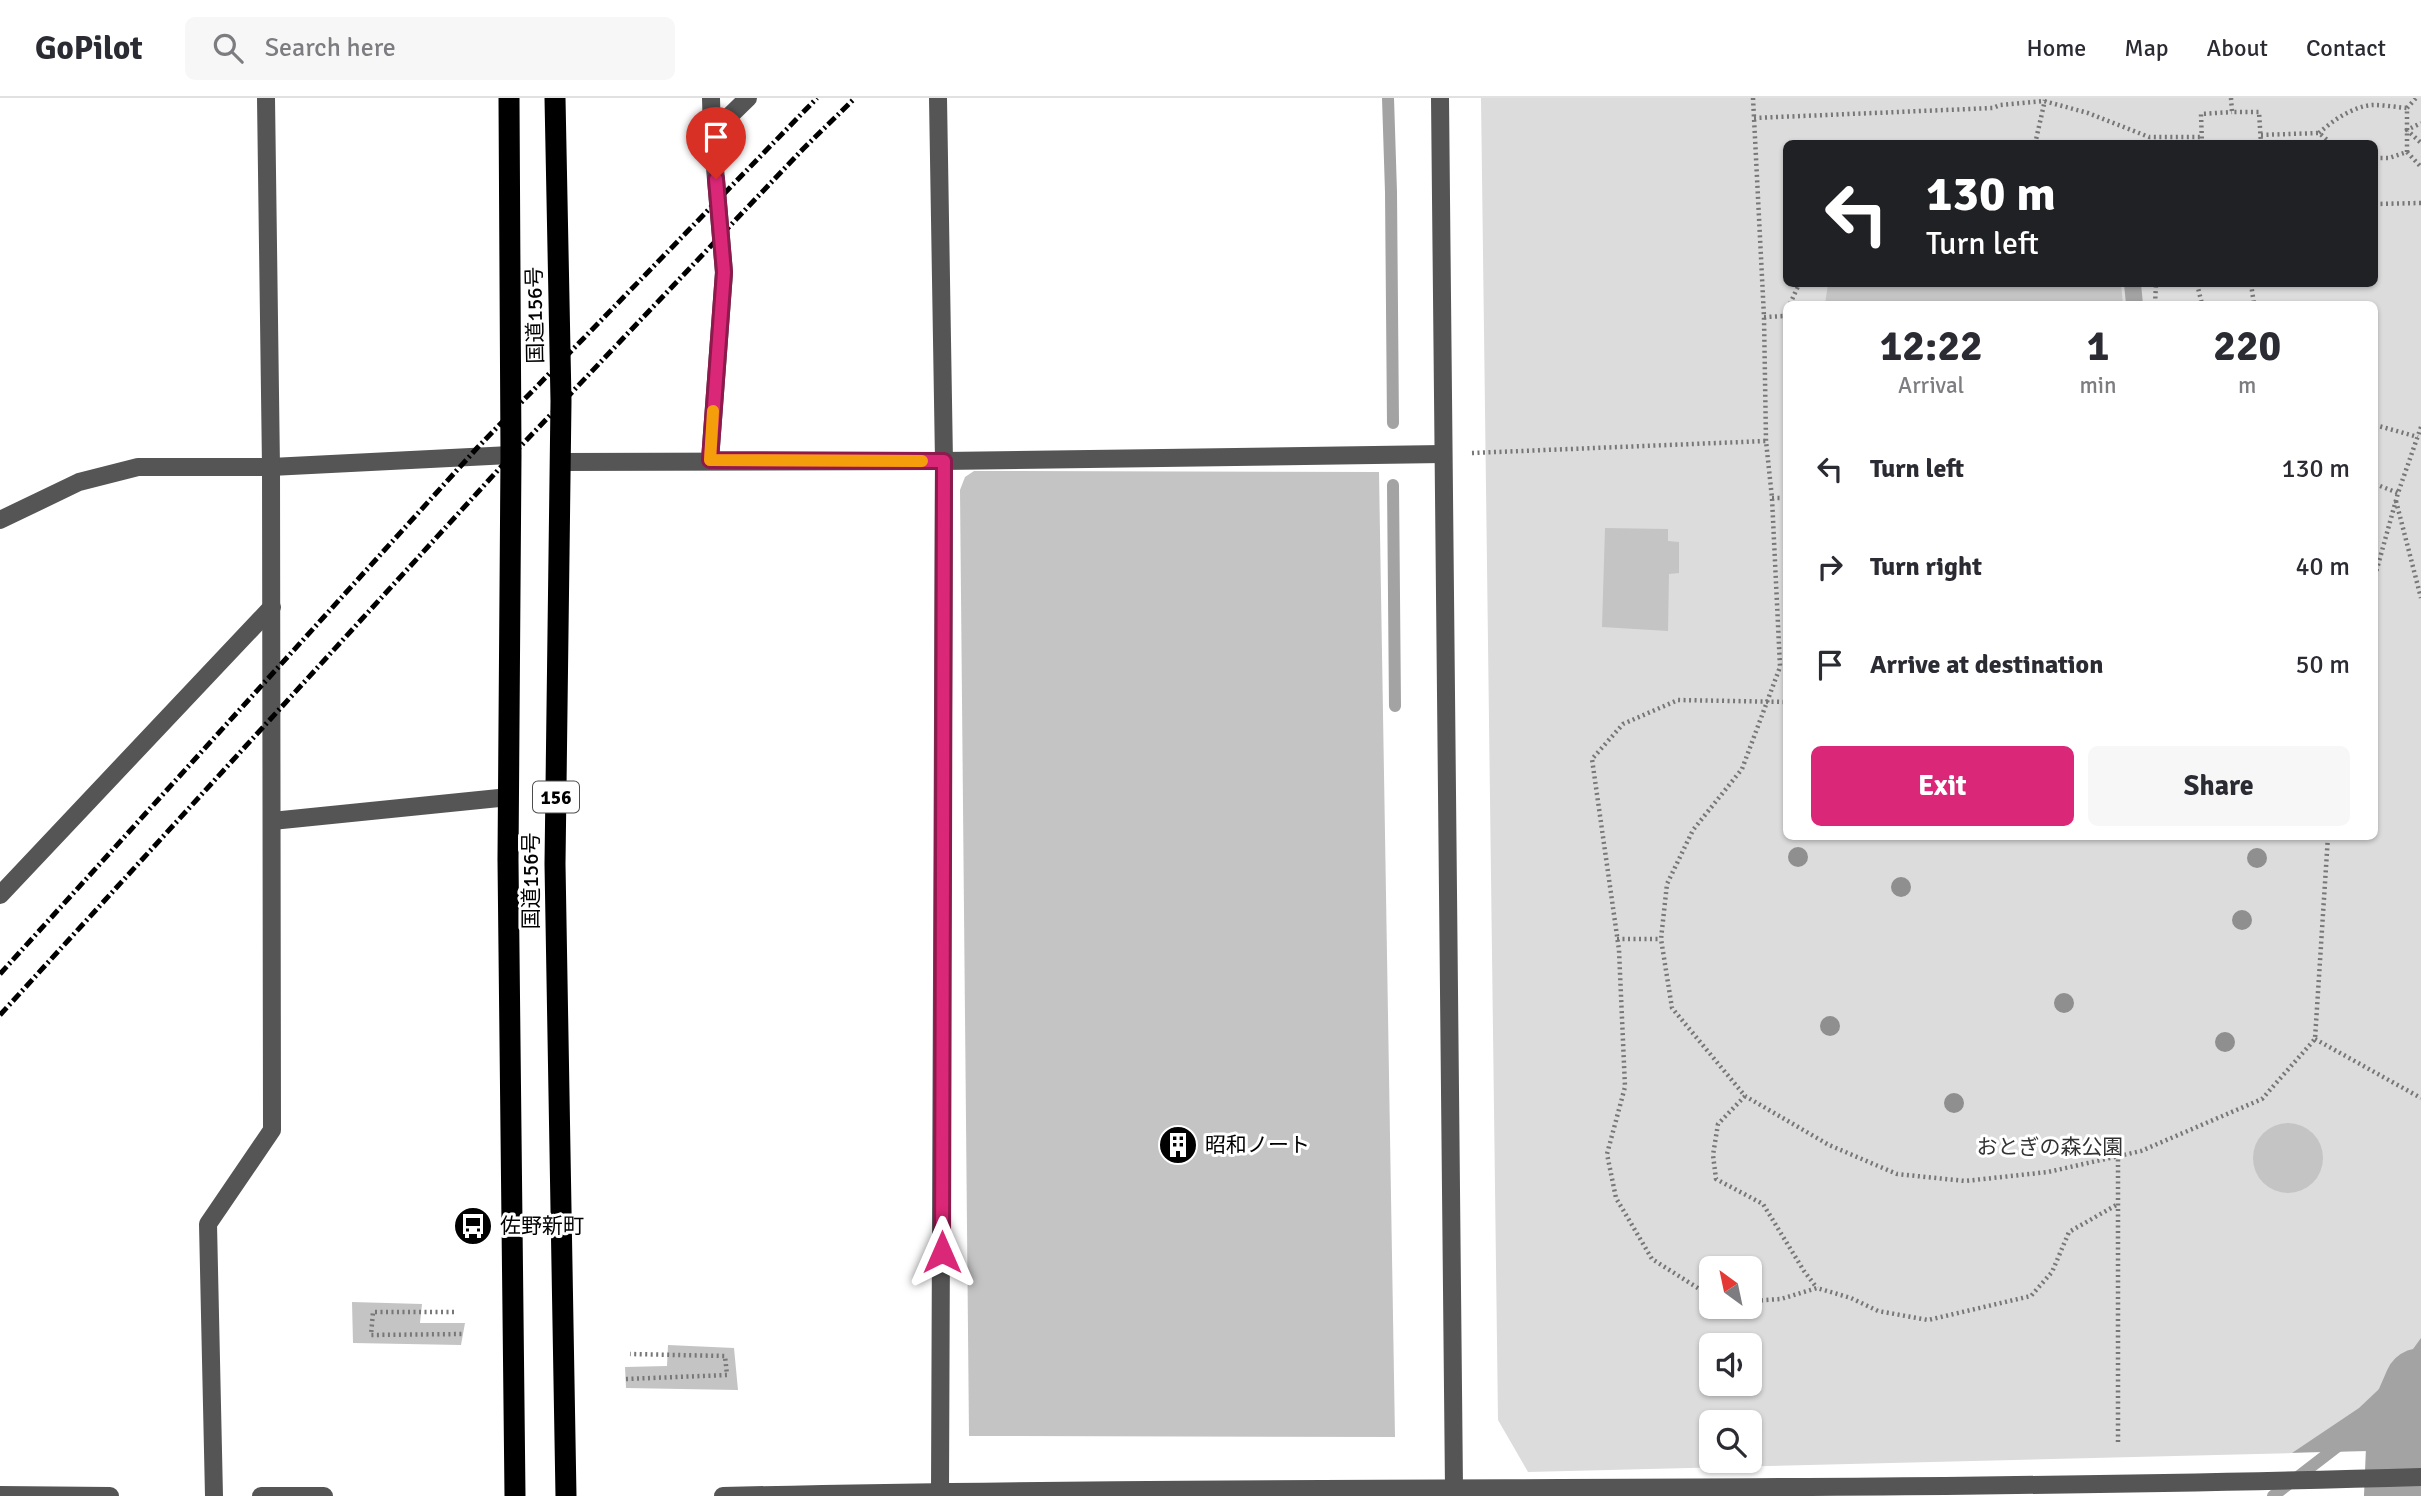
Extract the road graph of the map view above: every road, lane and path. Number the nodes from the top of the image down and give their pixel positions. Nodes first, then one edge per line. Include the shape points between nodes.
1 (266, 98) edge
2 (509, 98) edge
3 (555, 98) edge
4 (710, 98) edge
5 (748, 98) edge
6 (939, 98) edge
7 (1440, 98) edge
8 (1753, 98) edge
9 (2231, 98) edge
10 (2416, 98) edge
11 (2045, 99) edge
12 (2407, 108) junction
13 (2232, 113) junction
14 (1754, 118) junction
15 (2421, 123) edge
16 (2407, 130) junction
17 (712, 133) junction
18 (2319, 133) junction
19 (2421, 134) edge
20 (2261, 135) junction
21 (2202, 137) joint
22 (2036, 140) edge
23 (2261, 140) edge
24 (2327, 140) edge
25 (2420, 143) edge
26 (2407, 152) junction
27 (2378, 158) edge
28 (2421, 167) edge
29 (2421, 203) edge
30 (2378, 204) edge
31 (1783, 316) edge
32 (1764, 317) junction
33 (2378, 426) edge
34 (2421, 426) edge
35 (2418, 437) junction
36 (1766, 441) junction
37 (1443, 454) junction
38 (511, 455) junction
39 (710, 460) junction
40 (560, 461) junction
41 (944, 461) junction
42 (271, 467) junction
43 (2378, 485) edge
44 (2398, 493) junction
45 (1772, 498) junction
46 (1783, 498) edge
47 (2396, 500) junction
48 (0, 520) edge
49 (2378, 565) edge
50 (2421, 598) edge
51 (272, 607) junction
52 (1767, 702) junction
53 (1783, 702) edge
54 (509, 797) junction
55 (272, 821) junction
56 (2328, 840) edge
57 (0, 895) edge
58 (1617, 939) junction
59 (1661, 939) junction
60 (2315, 1040) junction
61 (1745, 1096) junction
62 (2421, 1097) edge
63 (2118, 1154) junction
64 (2118, 1204) junction
65 (1817, 1288) junction
66 (1699, 1289) edge
67 (1762, 1300) edge
68 (454, 1312) dead end
69 (462, 1334) dead end
70 (630, 1354) dead end
71 (626, 1379) dead end
72 (2118, 1443) dead end
73 (2421, 1477) edge
74 (1454, 1488) junction
75 (940, 1491) junction
76 (1422, 1492) edge
77 (0, 1495) edge
78 (110, 1496) edge
79 (214, 1496) edge
80 (261, 1496) edge
81 (324, 1496) edge
82 (515, 1496) edge
83 (566, 1496) edge
84 (723, 1496) edge

1 - 42 street
2 - 38 highway, 国道156号 / 156
3 - 40 highway, 国道156号 / 156
4 - 17 street
5 - 17 street
6 - 41 street
7 - 37 street
8 - 14 path
9 - 13 path
10 - 12 path
11 - 14 path via 1993,108
11 - 21 path via 2149,137
11 - 22 path
12 - 16 path
12 - 18 path via 2372,105 2348,113
13 - 20 path via 2259,112
13 - 21 path via 2201,114
14 - 32 path
15 - 16 path
16 - 25 path
16 - 26 path
17 - 39 street via 724,272
18 - 20 path
18 - 24 path
19 - 25 path
20 - 23 path
26 - 27 path
26 - 28 path
29 - 30 path
31 - 32 path
32 - 36 path
33 - 35 path
34 - 35 path
35 - 44 path
36 - 37 path
36 - 45 path
37 - 41 street
37 - 74 street
38 - 42 street
38 - 54 highway, 国道156号 / 156
39 - 40 street
39 - 41 street
40 - 83 highway, 国道156号 / 156 via 555,864
41 - 75 street
42 - 48 street via 138,467 79,482
42 - 51 street
43 - 44 path
44 - 47 path
45 - 46 path
45 - 52 path via 1780,667
47 - 49 path
47 - 50 path
51 - 55 street
51 - 57 street
52 - 53 path
52 - 58 path via 1678,701 1623,724 1592,759
52 - 59 path via 1742,769 1693,831 1667,884
54 - 55 street
54 - 82 highway, 国道156号 / 156
55 - 79 street via 272,1130 208,1224
56 - 60 path
58 - 59 path
58 - 66 path via 1625,1087 1607,1154 1616,1198 1652,1259
59 - 61 path via 1672,1007
60 - 62 path
60 - 63 path via 2262,1099 2141,1151
61 - 63 path via 1829,1145 1897,1174 1965,1181 2048,1172
61 - 65 path via 1718,1124 1713,1155 1716,1179 1763,1204
63 - 64 path
64 - 65 path via 2069,1232 2052,1272 2031,1296 1928,1320 1878,1311
64 - 72 path
65 - 67 path
68 - 69 path via 373,1311 371,1335
70 - 71 path via 725,1356 727,1375
73 - 74 street via 2185,1484
74 - 76 street
75 - 76 street
75 - 84 street
77 - 78 street
80 - 81 street

